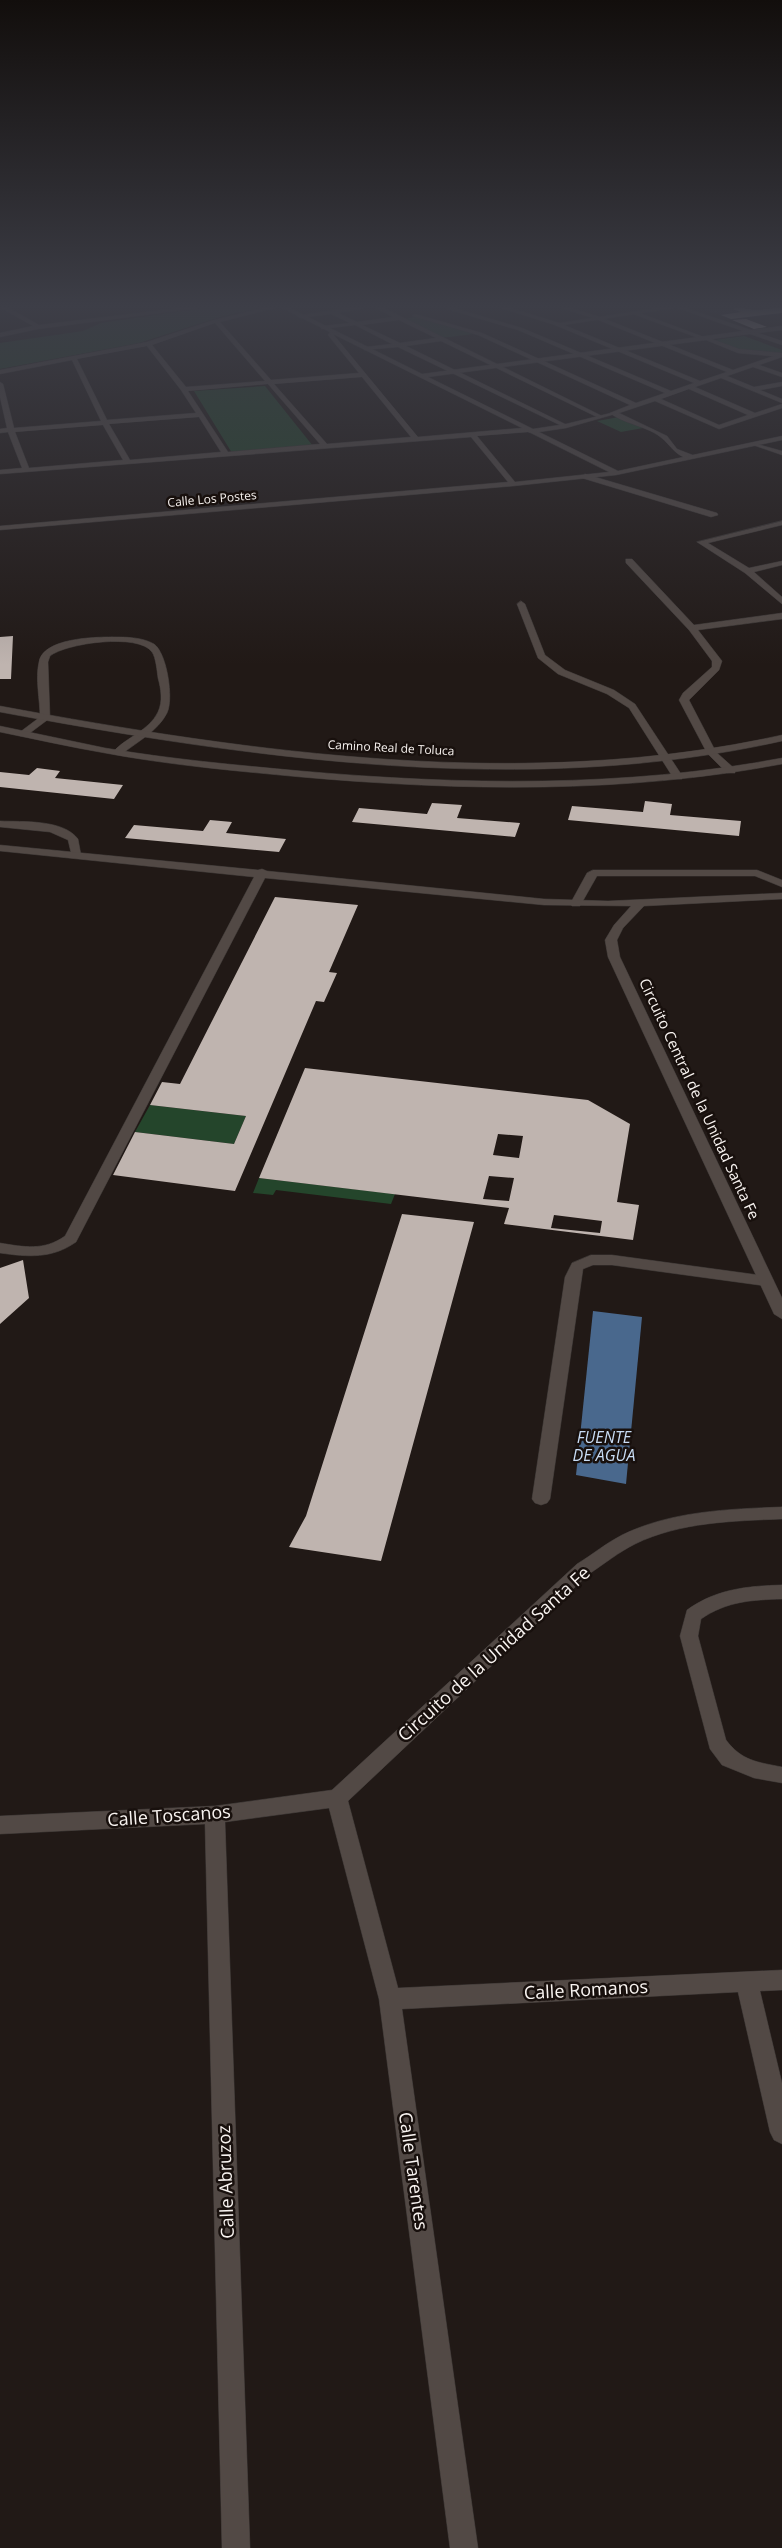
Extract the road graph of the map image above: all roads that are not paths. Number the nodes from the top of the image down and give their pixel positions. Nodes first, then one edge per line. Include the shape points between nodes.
1 (10, 427) edge
2 (47, 427) edge
3 (108, 427) edge
4 (208, 427) edge
5 (308, 427) edge
6 (406, 427) edge
7 (521, 427) edge
8 (559, 427) edge
9 (643, 427) edge
10 (11, 430) junction
11 (0, 431) edge
12 (529, 431) junction
13 (473, 435) junction
14 (782, 438) edge
15 (416, 439) junction
16 (755, 444) junction
17 (325, 446) junction
18 (782, 453) edge
19 (226, 454) junction
20 (691, 456) junction
21 (128, 462) junction
22 (26, 470) junction
23 (0, 472) edge
24 (616, 473) junction
25 (585, 476) junction
26 (513, 484) junction
27 (714, 515) dead end
28 (782, 523) edge
29 (0, 528) edge
30 (629, 561) dead end
31 (782, 564) edge
32 (748, 571) junction
33 (782, 601) edge
34 (521, 604) dead end
35 (782, 616) edge
36 (692, 628) junction
37 (0, 709) edge
38 (46, 718) junction
39 (0, 729) edge
40 (23, 734) junction
41 (138, 736) junction
42 (782, 738) edge
43 (118, 752) junction
44 (712, 753) junction
45 (664, 758) junction
46 (782, 761) edge
47 (472, 765) junction
48 (731, 771) junction
49 (678, 777) junction
50 (473, 784) junction
51 (0, 824) edge
52 (0, 848) edge
53 (76, 855) junction
54 (262, 872) junction
55 (782, 884) edge
56 (782, 896) edge
57 (576, 904) junction
58 (640, 904) junction
59 (0, 1248) edge
60 (766, 1280) junction
61 (782, 1314) edge
62 (541, 1499) dead end
63 (782, 1513) edge
64 (782, 1592) edge
65 (782, 1775) edge
66 (337, 1798) junction
67 (215, 1815) junction
68 (0, 1825) edge
69 (782, 1980) edge
70 (747, 1982) junction
71 (390, 2000) junction
72 (782, 2132) edge
73 (236, 2548) edge
74 (464, 2548) edge

1 - 10 street
2 - 10 street
3 - 21 street
4 - 19 street
5 - 17 street
6 - 15 street
7 - 12 street
8 - 12 street
9 - 20 street via 665,437 675,450
10 - 11 street
10 - 22 street
12 - 13 street
12 - 24 street
13 - 15 street
13 - 26 street
14 - 16 street, Calle Los Postes
15 - 17 street
16 - 18 street
16 - 20 street, Calle Los Postes
17 - 19 street
19 - 21 street
20 - 24 street, Calle Los Postes
21 - 22 street
22 - 23 street
24 - 25 street, Calle Los Postes
25 - 26 street, Calle Los Postes
25 - 27 street
26 - 29 street, Calle Los Postes
28 - 32 street via 701,542
30 - 36 street
31 - 32 street
32 - 33 street
34 - 45 street via 541,656 547,663 633,706
35 - 36 street
36 - 44 street via 717,662 716,668 684,700
37 - 38 street, Camino Real de Toluca
38 - 40 street
38 - 41 street, Camino Real de Toluca
38 - 41 street via 43,662 46,653 59,646 81,642 130,640 147,644 157,652 166,704 156,722
39 - 40 street
40 - 43 street
41 - 43 street
41 - 47 street, Camino Real de Toluca via 266,752
42 - 44 street, Camino Real de Toluca
43 - 50 street via 323,776
44 - 45 street, Camino Real de Toluca
44 - 48 street
45 - 47 street, Camino Real de Toluca via 630,762
45 - 49 street
46 - 48 street
47 - 50 street
48 - 49 street
49 - 50 street
51 - 53 street via 66,833 73,840
52 - 53 street
53 - 54 street
54 - 57 street
54 - 59 street via 72,1239 60,1248 44,1252
55 - 57 street via 757,873 593,873
56 - 58 street
57 - 58 street
58 - 60 street, Circuito Central de la Unidad Santa Fe via 618,927 611,940 614,957
60 - 61 street, Circuito Central de la Unidad Santa Fe
60 - 62 street via 612,1260 591,1260 577,1266
63 - 66 street, Circuito de la Unidad Santa Fe via 732,1515 674,1524 628,1540 583,1569
64 - 65 street via 738,1593 709,1603 693,1615 689,1636 717,1743 729,1759 754,1770
66 - 67 street, Calle Toscanos
66 - 71 street, Calle Tarentes
67 - 68 street, Calle Toscanos
67 - 73 street, Calle Abruzoz
69 - 70 street, Calle Romanos
70 - 71 street, Calle Romanos
70 - 72 street
71 - 74 street, Calle Tarentes

